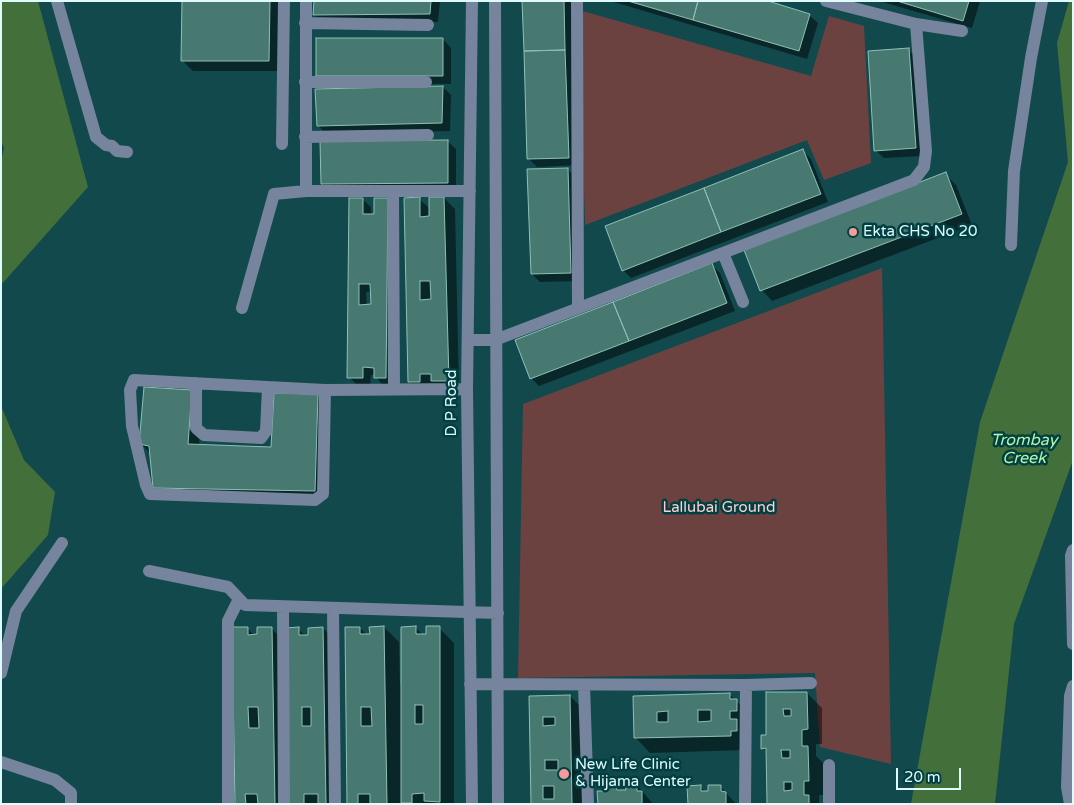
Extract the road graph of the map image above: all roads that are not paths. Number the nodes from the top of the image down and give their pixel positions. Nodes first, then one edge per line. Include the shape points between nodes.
1 (57, 1) edge
2 (284, 1) edge
3 (306, 1) edge
4 (472, 1) edge
5 (495, 1) edge
6 (578, 1) edge
7 (826, 1) edge
8 (1042, 1) edge
9 (305, 22) junction
10 (916, 24) junction
11 (428, 25) dead end
12 (962, 31) dead end
13 (305, 82) junction
14 (426, 82) dead end
15 (428, 134) dead end
16 (306, 137) junction
17 (282, 144) dead end
18 (127, 152) dead end
19 (306, 191) junction
20 (393, 191) junction
21 (470, 191) junction
22 (1011, 245) dead end
23 (723, 253) junction
24 (743, 302) dead end
25 (242, 308) dead end
26 (578, 308) junction
27 (468, 340) junction
28 (495, 340) junction
29 (196, 383) junction
30 (268, 387) junction
31 (394, 388) junction
32 (467, 389) junction
33 (325, 390) junction
34 (62, 543) dead end
35 (1073, 550) edge
36 (149, 572) dead end
37 (239, 600) junction
38 (283, 607) junction
39 (333, 608) junction
40 (498, 613) junction
41 (470, 614) junction
42 (1073, 644) edge
43 (1, 673) edge
44 (498, 683) junction
45 (811, 683) dead end
46 (470, 684) junction
47 (584, 685) junction
48 (746, 685) junction
49 (1073, 686) edge
50 (1, 762) edge
51 (829, 765) dead end
52 (71, 804) edge
53 (228, 804) edge
54 (284, 804) edge
55 (335, 804) edge
56 (472, 804) edge
57 (498, 804) edge
58 (588, 804) edge
59 (744, 804) edge
60 (829, 804) edge
61 (1070, 804) edge

1 - 18 street via 96,137 117,151
2 - 17 street
3 - 9 street
4 - 21 street, D P Road
5 - 28 street
6 - 26 street
7 - 10 street
8 - 22 street via 1014,171
9 - 11 street
9 - 13 street
10 - 12 street
10 - 23 street via 926,151 924,167 914,180
13 - 14 street
13 - 16 street
15 - 16 street
16 - 19 street
19 - 20 street
19 - 25 street via 272,196
20 - 21 street
20 - 31 street
21 - 27 street, D P Road
23 - 24 street
23 - 26 street
26 - 28 street
27 - 28 street
27 - 32 street, D P Road
28 - 40 street
29 - 30 street
29 - 30 street via 196,428 204,435 261,438 266,431
29 - 33 street via 134,380 130,390 132,426 150,494 315,500 323,494
30 - 33 street
31 - 32 street
31 - 33 street
32 - 41 street, D P Road
34 - 43 street via 16,611
35 - 42 street
36 - 37 street via 228,587
37 - 38 street via 245,605
37 - 53 street via 228,621
38 - 39 street
38 - 54 street
39 - 41 street
39 - 55 street
40 - 41 street
40 - 44 street
41 - 46 street, D P Road
44 - 46 street
44 - 47 street
44 - 57 street
45 - 48 street
46 - 56 street, D P Road
47 - 48 street
47 - 58 street
48 - 59 street
49 - 61 street via 1067,787
50 - 52 street via 55,780 71,793
51 - 60 street

